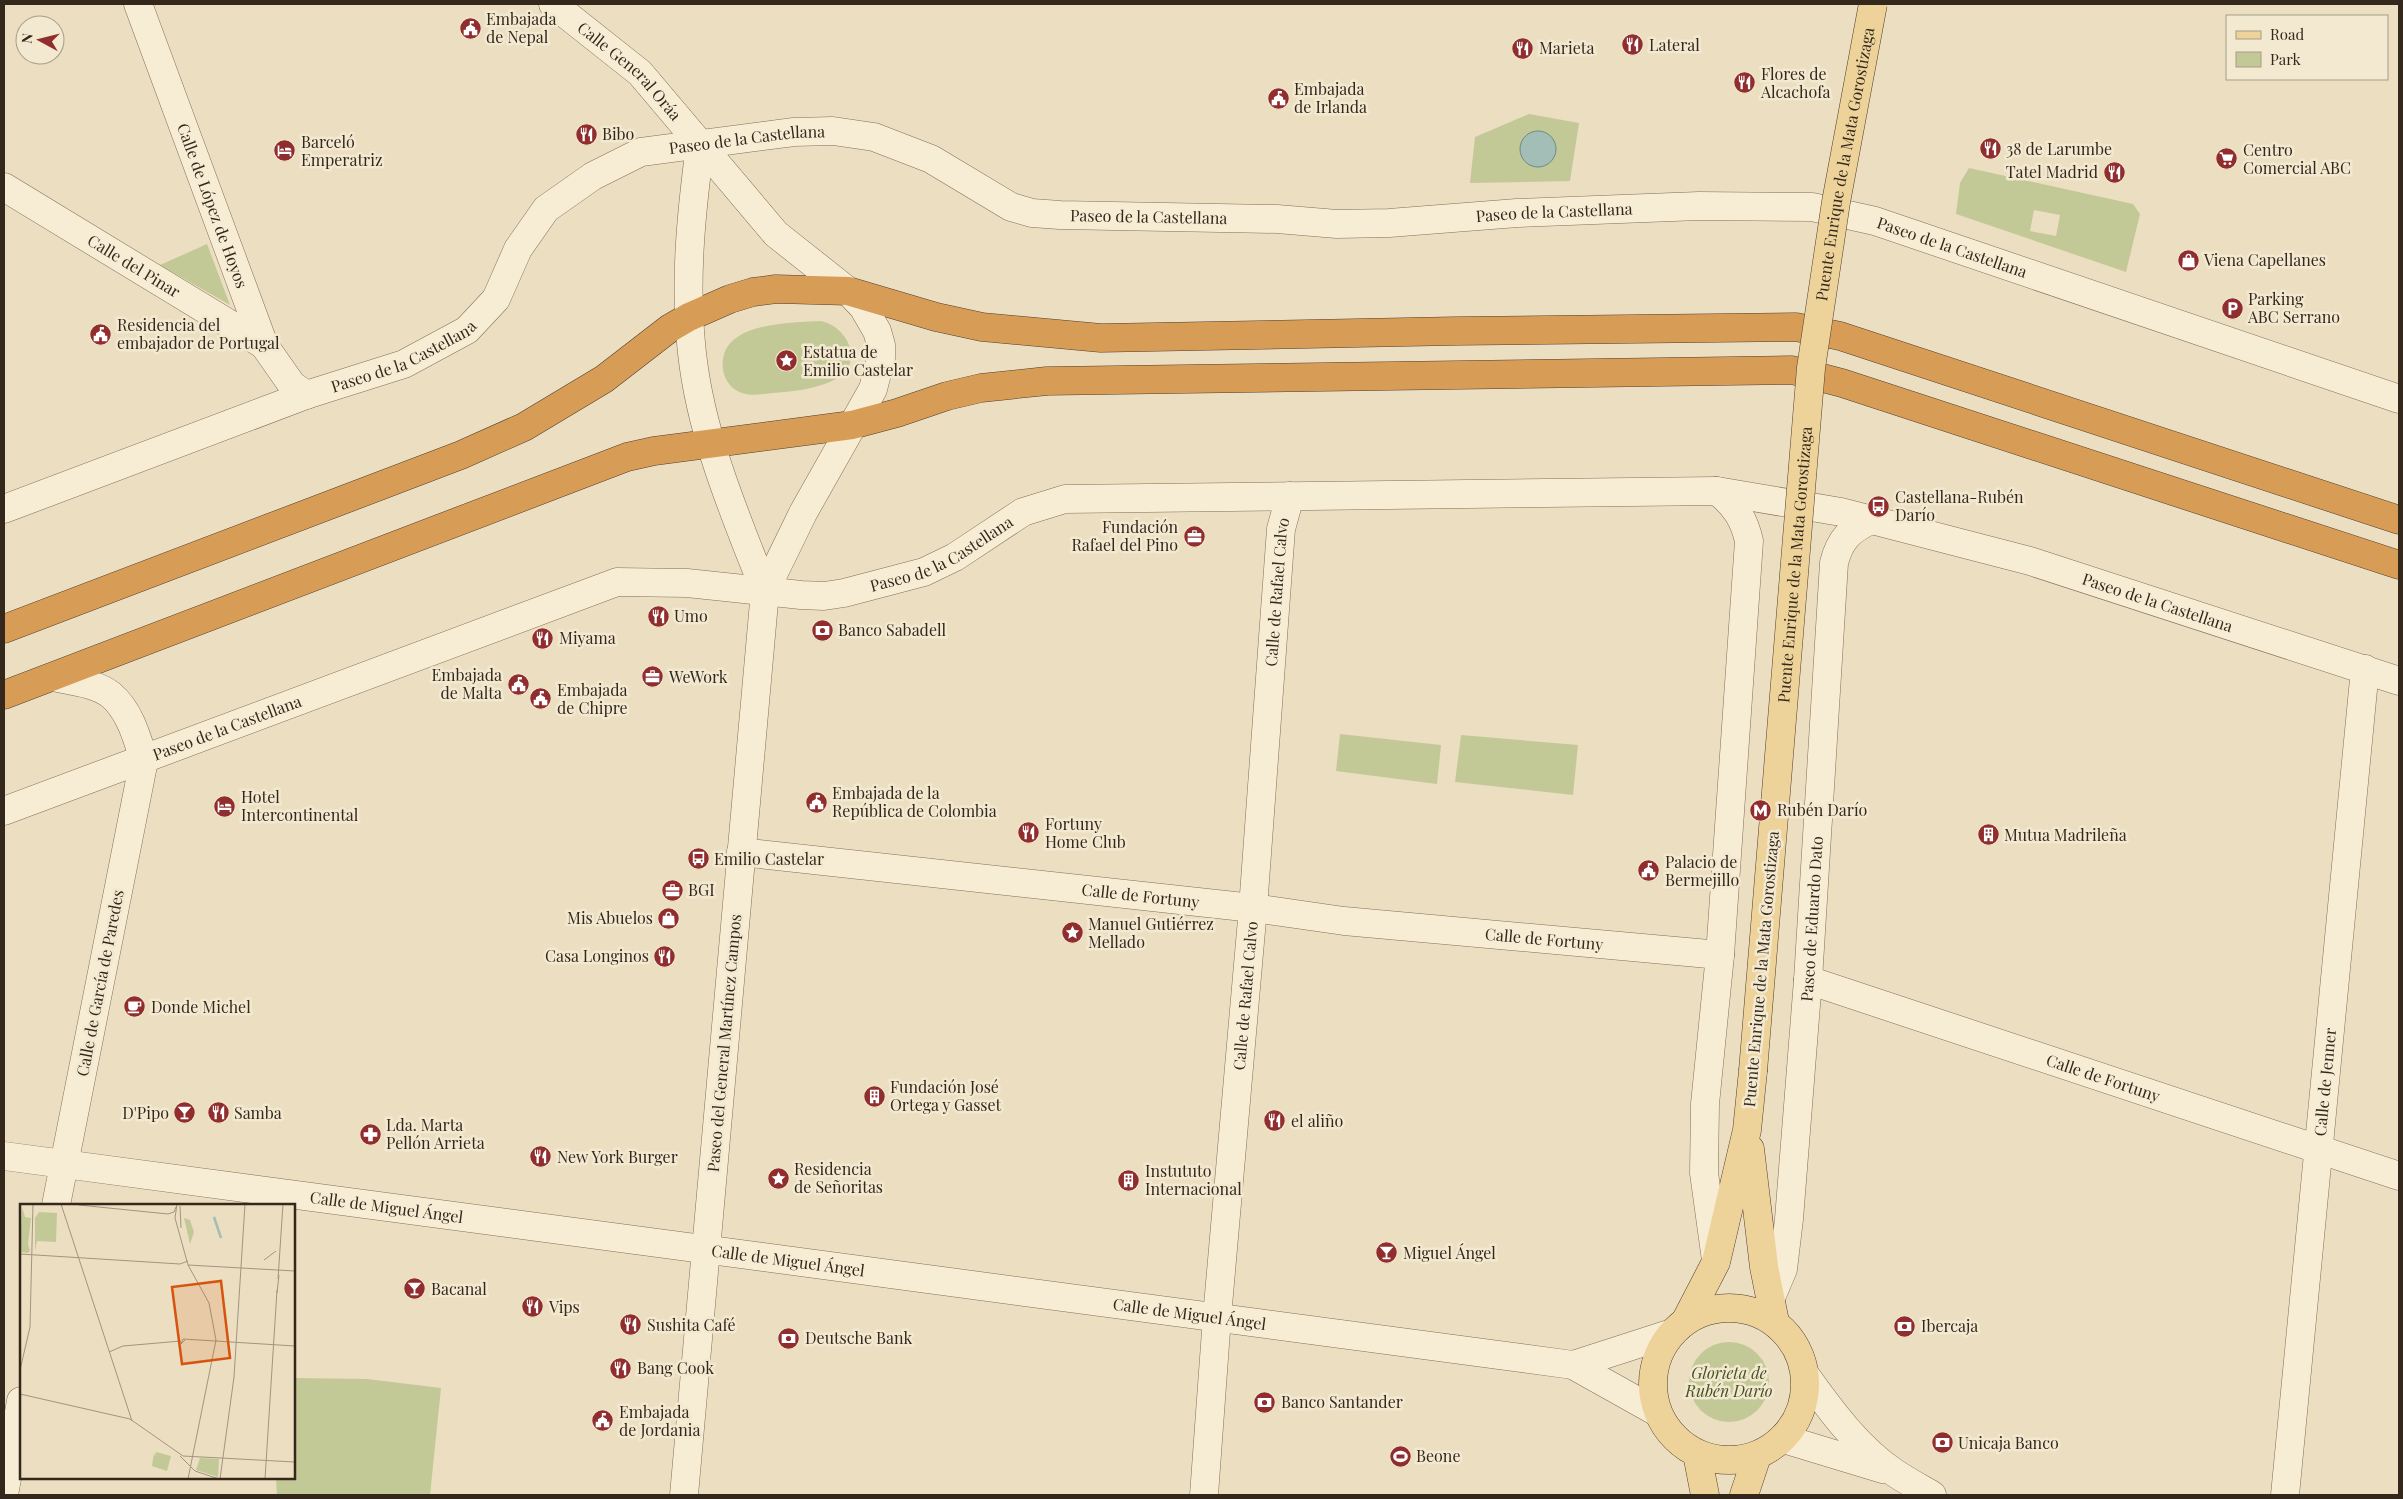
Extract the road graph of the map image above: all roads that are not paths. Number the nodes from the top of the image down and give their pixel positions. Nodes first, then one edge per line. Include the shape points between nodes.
1 (138, 4) edge
2 (553, 4) edge
3 (1873, 4) edge
4 (700, 146) junction
5 (4, 187) edge
6 (848, 291) junction
7 (689, 317) junction
8 (264, 345) junction
9 (306, 395) junction
10 (2399, 399) edge
11 (852, 424) junction
12 (711, 443) junction
13 (1717, 491) junction
14 (1290, 496) junction
15 (4, 509) edge
16 (1871, 520) junction
17 (2399, 520) edge
18 (2399, 565) edge
19 (765, 591) junction
20 (4, 628) edge
21 (2365, 669) junction
22 (53, 677) junction
23 (2399, 681) edge
24 (4, 695) edge
25 (144, 760) junction
26 (4, 811) edge
27 (741, 852) junction
28 (1253, 908) junction
29 (1720, 955) junction
30 (1808, 980) junction
31 (1747, 1130) junction
32 (2319, 1150) junction
33 (4, 1156) edge
34 (64, 1163) junction
35 (2399, 1176) edge
36 (56, 1204) edge
37 (705, 1249) junction
38 (1716, 1262) junction
39 (1772, 1311) junction
40 (1217, 1317) junction
41 (1679, 1326) junction
42 (1573, 1365) junction
43 (1806, 1376) junction
44 (20, 1407) edge
45 (1657, 1412) junction
46 (1784, 1439) junction
47 (1697, 1454) junction
48 (1757, 1456) junction
49 (1894, 1472) junction
50 (4, 1495) edge
51 (684, 1495) edge
52 (1204, 1495) edge
53 (1705, 1495) edge
54 (1744, 1495) edge
55 (1932, 1495) edge
56 (2285, 1495) edge

1 - 8 street, Calle de López de Hoyos
2 - 4 street, Calle General Oráa via 640,73
3 - 31 main road, Puente Enrique de la Mata Gorostizaga, bridge via 1836,202 1811,368
4 - 6 street, Calle General Oráa via 776,234
4 - 7 street via 689,236
4 - 9 street, Paseo de la Castellana via 641,152 594,176 546,209 518,249 496,299 467,330 404,364
4 - 10 street, Paseo de la Castellana via 794,132 833,131 874,137 931,159 1011,207 1032,213 1060,215 1337,224 1699,206 1812,207 1875,221
5 - 8 street, Calle del Pinar
6 - 7 highway via 776,289 753,292
6 - 11 street, Calle General Oráa via 872,320 881,345 873,390
6 - 17 highway via 982,327 1101,338 1796,327 1840,336
7 - 12 street via 692,354
7 - 20 highway via 604,379 524,427 461,455
8 - 9 street, Calle de López de Hoyos via 292,386
9 - 15 street, Paseo de la Castellana
11 - 12 highway
11 - 18 highway via 981,388 1047,381 1792,370 1852,386
11 - 19 street, Calle General Oráa
12 - 19 street
12 - 22 highway via 642,453 598,466
13 - 14 street, Paseo de la Castellana
13 - 16 street, Paseo de la Castellana
13 - 29 street via 1738,510 1749,541
14 - 19 street, Paseo de la Castellana via 1065,498 1023,512 955,557 924,572 824,596
14 - 28 street, Calle de Rafael Calvo via 1281,529
16 - 21 street, Paseo de la Castellana via 2030,561
16 - 30 street, Paseo de Eduardo Dato via 1844,537 1834,562
19 - 25 street, Paseo de la Castellana via 687,583 616,582
19 - 27 street, Paseo del General Martínez Campos
21 - 23 street, Paseo de la Castellana
21 - 32 street, Calle de Jenner
22 - 24 highway
22 - 25 street, Paseo de la Castellana via 88,684 111,695 132,723
25 - 26 street, Paseo de la Castellana
25 - 34 street, Calle de García de Paredes
27 - 28 street, Calle de Fortuny
27 - 37 street, Paseo del General Martínez Campos
28 - 29 street, Calle de Fortuny via 1344,921
28 - 40 street, Calle de Rafael Calvo
29 - 38 street via 1705,1104 1704,1154
30 - 32 street, Calle de Fortuny
30 - 39 street, Paseo de Eduardo Dato via 1787,1246
31 - 38 main road
31 - 39 main road
32 - 35 street, Calle de Fortuny
32 - 56 street, Calle de Jenner
33 - 34 street, Calle de Miguel Ángel
34 - 36 street, Calle de García de Paredes
34 - 37 street, Calle de Miguel Ángel
37 - 40 street, Calle de Miguel Ángel
37 - 51 street, Paseo del General Martínez Campos
38 - 41 main road
39 - 41 main road via 1756,1312 1736,1307 1710,1309
39 - 43 main road via 1796,1346
40 - 42 street, Calle de Miguel Ángel
40 - 52 street, Calle de Rafael Calvo
41 - 42 street, Calle de Miguel Ángel
41 - 45 main road via 1658,1354 1652,1379
42 - 45 street, Calle de Miguel Ángel
43 - 46 main road via 1801,1412
43 - 49 street via 1836,1418
44 - 50 street
45 - 47 main road via 1673,1437
46 - 48 main road
46 - 49 street
47 - 48 main road via 1725,1461
47 - 53 main road
48 - 54 main road
49 - 55 street

